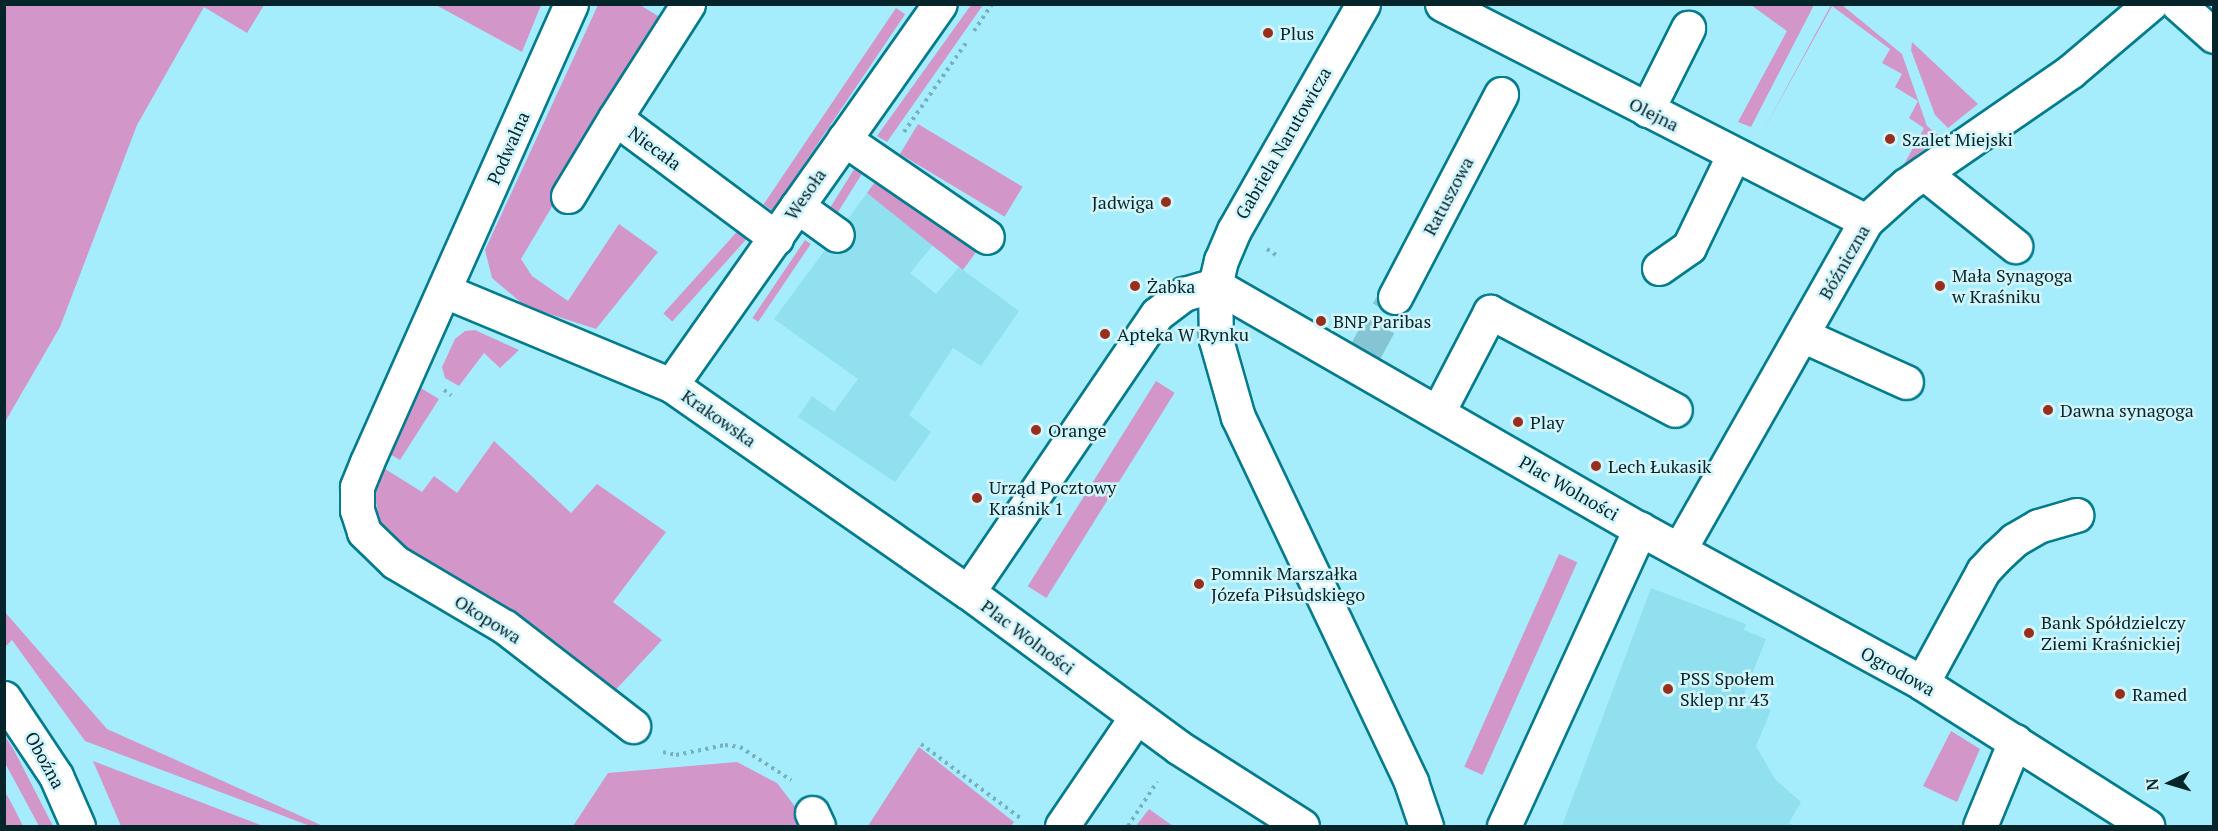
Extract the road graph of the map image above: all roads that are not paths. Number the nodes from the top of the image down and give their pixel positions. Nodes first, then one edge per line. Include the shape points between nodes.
1 (571, 4) edge
2 (688, 4) edge
3 (940, 4) edge
4 (1363, 4) edge
5 (1442, 4) edge
6 (2150, 4) edge
7 (2178, 4) edge
8 (1688, 28) dead end
9 (2214, 36) edge
10 (1501, 94) dead end
11 (1647, 110) junction
12 (615, 118) junction
13 (844, 139) junction
14 (1734, 154) junction
15 (1924, 173) junction
16 (568, 196) dead end
17 (797, 206) junction
18 (1866, 221) junction
19 (837, 235) dead end
20 (987, 237) dead end
21 (776, 238) junction
22 (2015, 246) dead end
23 (1659, 268) dead end
24 (1215, 285) junction
25 (445, 291) junction
26 (1395, 297) tunnel mouth
27 (1802, 335) junction
28 (1906, 382) dead end
29 (671, 385) junction
30 (1675, 410) dead end
31 (1438, 412) junction
32 (2076, 515) dead end
33 (1640, 529) junction
34 (1679, 550) junction
35 (968, 592) junction
36 (1922, 683) junction
37 (4, 698) edge
38 (1136, 717) junction
39 (633, 726) road end
40 (2015, 741) junction
41 (78, 826) edge
42 (1062, 826) edge
43 (1302, 826) edge
44 (1426, 826) edge
45 (1504, 826) edge
46 (1980, 826) edge
47 (2147, 826) edge

1 - 25 street, Podwalna
2 - 12 street, Niecała
3 - 13 street, Wesoła
4 - 24 street, Gabriela Narutowicza via 1240,217
5 - 11 street, Olejna
6 - 15 street, Bóźniczna via 2071,71
7 - 9 street
8 - 11 street
10 - 26 street, Ratuszowa
11 - 14 street, Olejna
12 - 16 street
12 - 21 street, Niecała
13 - 17 street, Wesoła
13 - 20 street
14 - 18 street, Olejna
14 - 23 street via 1689,247
15 - 18 street, Bóźniczna
15 - 22 street
17 - 19 street
17 - 21 street, Wesoła
18 - 27 street, Bóźniczna
21 - 29 street, Wesoła
24 - 31 street, Plac Wolności via 1361,359
24 - 35 street, Plac Wolności via 1184,294 1157,314
24 - 44 street via 1216,340 1238,417 1411,782
25 - 29 street, Krakowska
25 - 39 street, Okopowa via 357,487 357,510 364,532 394,562 505,627
27 - 28 street
27 - 34 street, Bóźniczna
29 - 35 street, Krakowska
30 - 31 street via 1490,312
31 - 33 street, Plac Wolności
32 - 36 street via 2038,526 2013,540 1983,571
33 - 34 street, Ogrodowa
33 - 45 street, Plac Wolności
34 - 36 street, Ogrodowa
35 - 38 street, Plac Wolności
36 - 40 street, Ogrodowa
37 - 41 street, Oboźna via 56,776
38 - 42 street
38 - 43 street, Plac Wolności
40 - 46 street
40 - 47 street, Ogrodowa

